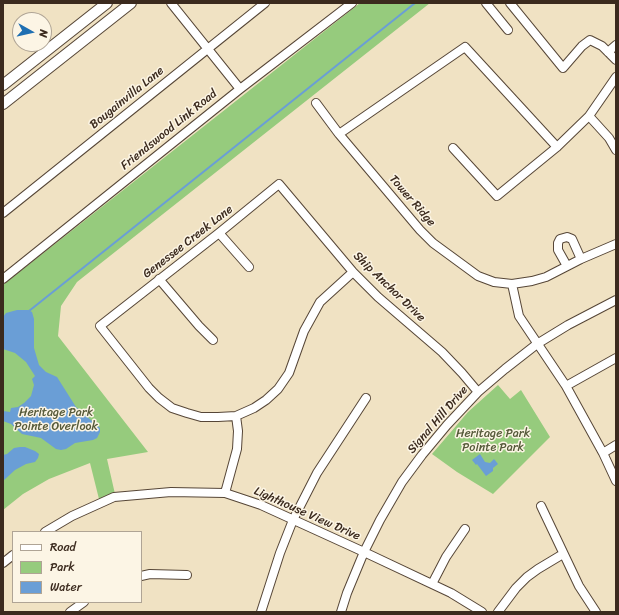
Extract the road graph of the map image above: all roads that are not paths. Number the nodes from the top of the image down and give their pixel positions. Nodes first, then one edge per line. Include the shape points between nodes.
1 (107, 3) edge
2 (131, 3) edge
3 (171, 3) edge
4 (265, 3) edge
5 (352, 3) edge
6 (486, 3) edge
7 (510, 3) edge
8 (508, 30) dead end
9 (58, 41) junction
10 (616, 45) edge
11 (208, 49) junction
12 (608, 52) junction
13 (68, 53) junction
14 (616, 60) edge
15 (616, 77) edge
16 (3, 85) edge
17 (240, 89) junction
18 (316, 103) dead end
19 (3, 104) edge
20 (589, 116) junction
21 (339, 134) junction
22 (557, 147) junction
23 (453, 148) dead end
24 (616, 150) edge
25 (287, 195) joint
26 (3, 212) edge
27 (219, 233) junction
28 (616, 244) edge
29 (581, 259) junction
30 (567, 266) junction
31 (249, 267) dead end
32 (353, 272) junction
33 (3, 279) edge
34 (159, 280) junction
35 (512, 284) junction
36 (616, 300) edge
37 (213, 340) dead end
38 (538, 344) junction
39 (616, 358) edge
40 (566, 386) junction
41 (478, 392) junction
42 (366, 398) dead end
43 (236, 416) junction
44 (616, 445) edge
45 (603, 453) junction
46 (616, 481) edge
47 (225, 493) junction
48 (541, 506) dead end
49 (293, 520) junction
50 (465, 529) dead end
51 (47, 531) edge
52 (364, 552) junction
53 (563, 554) junction
54 (12, 556) edge
55 (3, 563) edge
56 (187, 575) dead end
57 (142, 576) edge
58 (432, 584) junction
59 (83, 603) edge
60 (70, 612) edge
61 (261, 612) edge
62 (341, 612) edge
63 (482, 612) edge
64 (498, 612) edge
65 (596, 612) edge

1 - 9 main road
2 - 13 main road
3 - 11 street
4 - 11 street, Bougainvilla Lane
5 - 17 street, Friendswood Link Road
6 - 8 street
7 - 12 street via 563,68 590,40
9 - 13 main road
9 - 16 main road
10 - 12 street
11 - 17 street
11 - 26 street, Bougainvilla Lane
12 - 14 street
13 - 19 main road
15 - 20 street
17 - 33 street, Friendswood Link Road
18 - 21 street, Tower Ridge
20 - 22 street
20 - 24 street
21 - 22 street via 465,47
21 - 35 street, Tower Ridge via 433,243 478,276 494,282
22 - 23 street via 497,196
25 - 27 street, Genessee Creek Lane via 279,184
25 - 32 street, Ship Anchor Drive
27 - 31 street
27 - 34 street, Genessee Creek Lane
28 - 29 street, Tower Ridge
29 - 30 street, Tower Ridge
29 - 30 street via 572,239 560,239 558,250
30 - 35 street, Tower Ridge via 546,277
32 - 41 street, Ship Anchor Drive via 442,352
32 - 43 street via 320,302 304,330 290,373 278,389 254,408
34 - 37 street
34 - 43 street, Genessee Creek Lane via 100,326 149,388 172,408 202,417
35 - 38 street via 519,316
36 - 38 street, Signal Hill Drive via 568,324
38 - 40 street
38 - 41 street, Signal Hill Drive
39 - 40 street
40 - 45 street
41 - 52 street, Signal Hill Drive via 447,425 402,482
42 - 49 street via 317,472
43 - 47 street via 237,448
44 - 45 street
45 - 46 street
47 - 49 street, Lighthouse View Drive via 261,505
47 - 51 street, Lighthouse View Drive via 171,492 114,497
48 - 53 street
49 - 52 street, Lighthouse View Drive
49 - 61 street
50 - 58 street
52 - 58 street, Lighthouse View Drive
52 - 62 street, Signal Hill Drive
53 - 64 street via 528,577
53 - 65 street
54 - 55 street
56 - 57 street
58 - 63 street, Lighthouse View Drive
59 - 60 street

